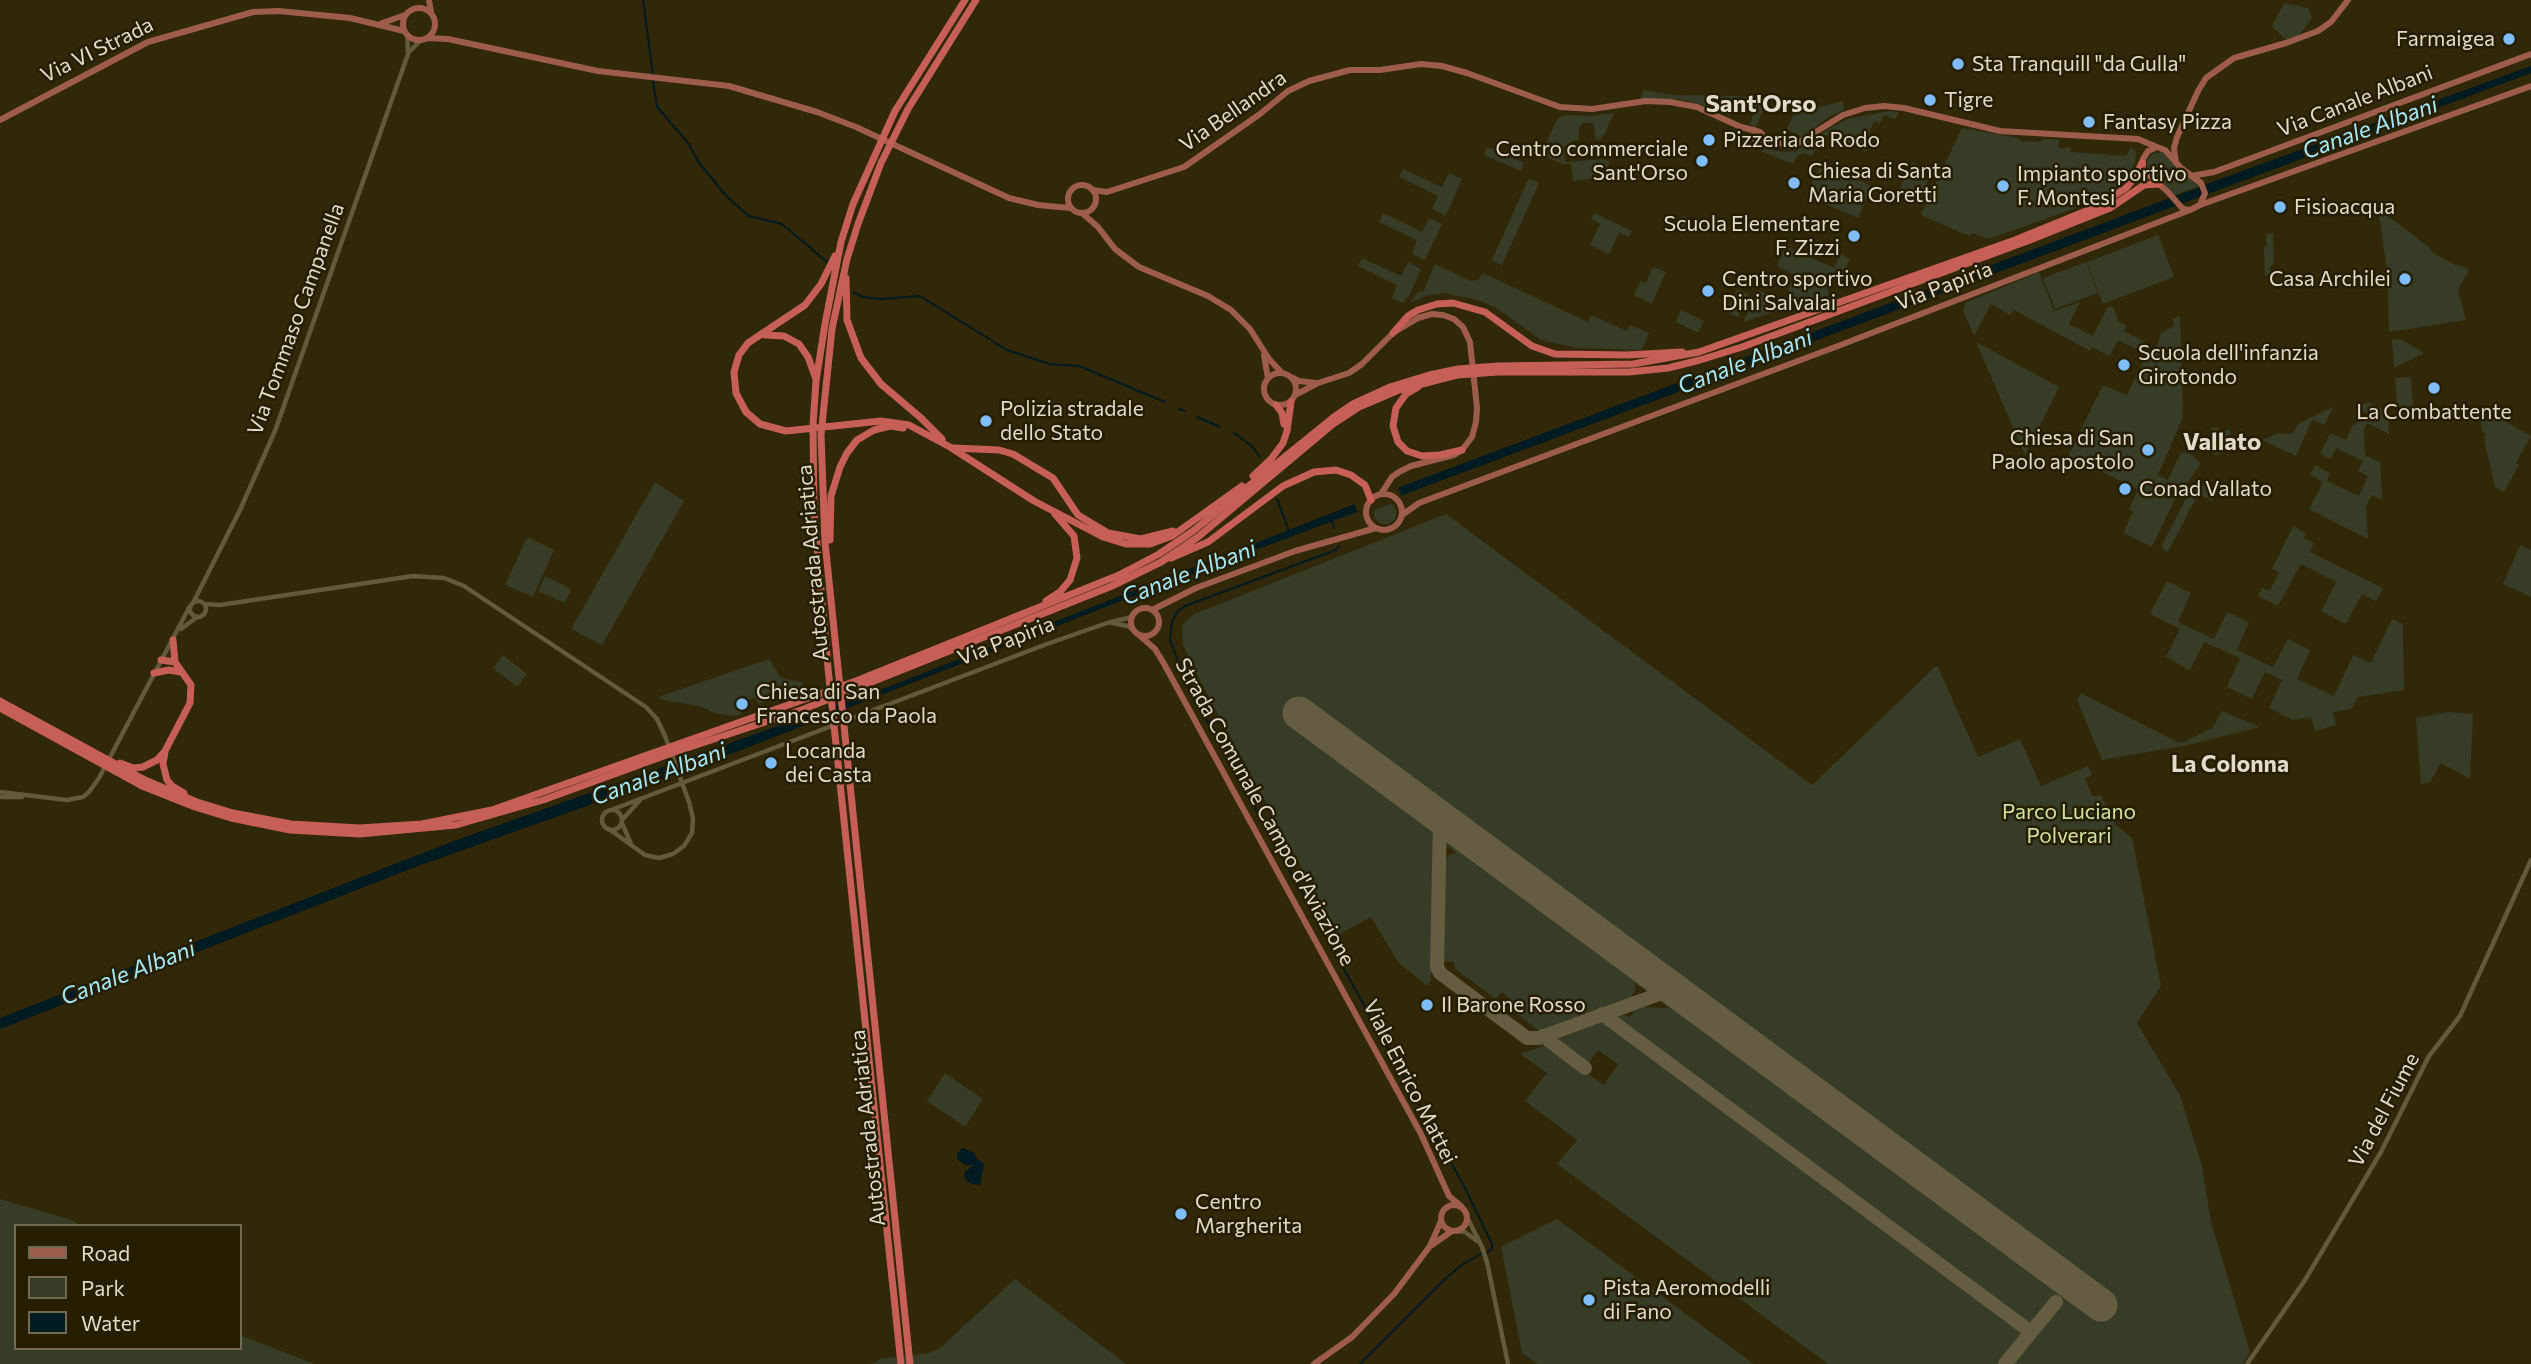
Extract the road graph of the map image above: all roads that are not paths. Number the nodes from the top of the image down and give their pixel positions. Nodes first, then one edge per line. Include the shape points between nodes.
1 (427, 0) edge
2 (965, 0) edge
3 (976, 0) edge
4 (2348, 0) edge
5 (416, 8) junction
6 (431, 14) junction
7 (405, 15) junction
8 (380, 23) junction
9 (435, 24) junction
10 (405, 33) junction
11 (424, 39) junction
12 (448, 39) junction
13 (408, 54) junction
14 (2531, 54) edge
15 (2531, 86) edge
16 (0, 120) edge
17 (2177, 137) junction
18 (2131, 139) junction
19 (2159, 148) junction
20 (2143, 161) junction
21 (2176, 163) junction
22 (2191, 176) junction
23 (2159, 184) junction
24 (1092, 190) junction
25 (1107, 192) junction
26 (1068, 196) junction
27 (2172, 198) junction
28 (1094, 204) junction
29 (1051, 205) junction
30 (2200, 205) junction
31 (1070, 208) junction
32 (2190, 210) junction
33 (1082, 213) junction
34 (2167, 219) junction
35 (1098, 227) junction
36 (841, 242) junction
37 (847, 259) junction
38 (1899, 284) junction
39 (1393, 333) junction
40 (761, 336) junction
41 (1714, 347) junction
42 (1263, 350) junction
43 (1282, 373) junction
44 (1291, 378) junction
45 (1437, 378) junction
46 (1268, 379) junction
47 (816, 381) junction
48 (1318, 383) junction
49 (1293, 398) junction
50 (1276, 405) junction
51 (950, 447) junction
52 (1462, 450) junction
53 (1392, 477) junction
54 (1381, 494) junction
55 (1391, 495) junction
56 (1371, 500) junction
57 (1398, 501) junction
58 (1419, 503) junction
59 (1052, 510) junction
60 (1402, 515) junction
61 (1367, 516) junction
62 (1377, 528) junction
63 (1355, 534) junction
64 (1161, 562) junction
65 (200, 589) junction
66 (831, 593) junction
67 (1176, 598) junction
68 (203, 602) junction
69 (192, 604) junction
70 (220, 605) junction
71 (1152, 610) junction
72 (204, 614) junction
73 (197, 617) junction
74 (1132, 617) junction
75 (1159, 618) junction
76 (1107, 623) junction
77 (1158, 627) junction
78 (981, 629) junction
79 (177, 632) junction
80 (1136, 633) junction
81 (173, 640) junction
82 (1156, 649) junction
83 (161, 660) junction
84 (175, 662) junction
85 (169, 670) junction
86 (181, 672) junction
87 (154, 673) junction
88 (0, 701) edge
89 (0, 710) edge
90 (43, 728) junction
91 (165, 751) junction
92 (0, 792) edge
93 (30, 796) junction
94 (0, 797) edge
95 (643, 797) junction
96 (611, 810) junction
97 (262, 818) junction
98 (622, 821) junction
99 (609, 829) junction
100 (634, 847) junction
101 (2531, 860) edge
102 (1344, 992) joint
103 (1444, 1188) junction
104 (1461, 1206) junction
105 (1445, 1208) junction
106 (1467, 1217) junction
107 (1441, 1221) junction
108 (1454, 1231) junction
109 (1430, 1246) junction
110 (1482, 1247) junction
111 (901, 1364) edge
112 (910, 1364) edge
113 (1314, 1364) edge
114 (1508, 1364) edge
115 (2247, 1364) edge

1 - 5 main road
1 - 6 main road
2 - 36 highway, Autostrada Adriatica via 884,132
3 - 37 highway, Autostrada Adriatica via 893,137
4 - 17 main road via 2318,31 2248,52 2219,67 2198,91
5 - 6 main road
5 - 7 main road
6 - 9 main road
7 - 8 main road, Via VI Strada
7 - 10 main road
8 - 10 main road, Via VI Strada
8 - 16 main road, Via VI Strada via 253,12 148,42
9 - 11 main road
9 - 12 main road
10 - 11 main road
10 - 13 street, Via Tommaso Campanella
11 - 12 main road
11 - 13 street, Via Tommaso Campanella
12 - 29 main road via 578,68 716,83 747,91 856,127 1009,198
13 - 65 street, Via Tommaso Campanella via 275,431
14 - 22 main road, Via Canale Albani via 2214,172
15 - 30 main road
17 - 19 main road
17 - 21 main road
18 - 19 main road
18 - 20 main road
18 - 25 main road, Via Bellandra via 2000,131 1885,106 1843,115 1798,142 1776,143 1681,103 1569,109 1436,65 1343,71 1288,91 1184,167
19 - 20 main road via 2148,151
19 - 21 main road
20 - 23 main road via 2146,173
20 - 38 highway via 2128,186 2096,207
21 - 22 main road
22 - 30 main road via 2203,187 2205,198
23 - 27 main road
23 - 38 highway via 2144,186 2110,208 2055,230
24 - 25 main road, Via Bellandra
24 - 26 main road, Via Bellandra via 1076,186
24 - 28 main road
25 - 28 main road, Via Bellandra
26 - 29 main road, Via Bellandra
26 - 31 main road
27 - 32 main road
27 - 34 main road
28 - 33 main road, Via Bellandra
28 - 35 main road
29 - 31 main road
30 - 32 main road, Via Papiria
31 - 33 main road
32 - 34 main road, Via Papiria
33 - 35 main road
34 - 58 main road, Via Papiria
35 - 42 main road via 1115,249 1142,269 1227,307
36 - 40 highway via 813,296
36 - 47 highway, Autostrada Adriatica
37 - 51 highway via 847,320 861,358 881,384
37 - 66 highway, Autostrada Adriatica via 829,348 822,427 822,506
38 - 41 highway
38 - 45 highway via 1742,347 1672,367 1612,373 1486,372
39 - 41 highway via 1418,310 1452,303 1485,312 1532,346 1559,355 1646,355
39 - 48 main road via 1355,369
39 - 52 main road via 1435,314 1458,322 1466,331 1476,422
40 - 47 highway via 784,336 797,342
40 - 51 highway via 747,345 733,377 746,412 760,424 798,430 896,422
41 - 78 highway via 1639,363 1466,368 1393,386 1322,425 1214,515 1159,554 1098,585
42 - 43 main road
42 - 46 main road
43 - 44 main road
43 - 46 main road
44 - 48 main road
44 - 49 main road via 1296,386
45 - 52 highway via 1400,401 1393,420 1394,435 1402,447 1417,455
45 - 64 highway via 1383,396 1337,421 1218,521
46 - 50 main road via 1265,395
47 - 111 highway, Autostrada Adriatica via 813,502
48 - 49 main road
49 - 50 main road
49 - 59 highway via 1286,436 1273,457 1169,538 1146,545 1119,543
50 - 51 highway via 1284,417 1283,431 1265,461 1183,526 1151,538 1121,537 1085,520 1071,508 1055,480 1010,453
51 - 59 highway
51 - 66 highway via 894,426 868,432 850,448 830,503
52 - 53 main road
53 - 54 main road
53 - 55 main road
54 - 55 main road
54 - 56 main road
55 - 57 main road
56 - 61 main road
56 - 64 highway via 1367,487 1352,475 1314,472 1275,491 1202,545
57 - 58 main road, Via Papiria
57 - 60 main road
58 - 60 main road, Via Papiria
59 - 78 highway via 1077,546 1070,580 1051,598
60 - 62 main road, Via Papiria via 1392,528
61 - 62 main road
61 - 63 main road
62 - 63 main road, Via Papiria
63 - 67 main road, Via Papiria via 1295,551
64 - 90 highway via 1090,596 846,694 543,800 456,825 360,834 289,830 231,818 142,786
65 - 68 street
65 - 69 street, Via Tommaso Campanella
66 - 112 highway, Autostrada Adriatica
67 - 71 main road, Via Papiria
67 - 75 main road, Via Papiria
68 - 69 street
68 - 70 street
68 - 72 street
69 - 73 street via 191,614
69 - 79 street, Via Tommaso Campanella
70 - 72 street, Via Tommaso Campanella
70 - 100 street via 413,576 444,578 464,586 646,707 657,719 689,802 692,833 684,846 659,858
71 - 74 main road via 1140,609
71 - 75 main road
72 - 73 street, Via Tommaso Campanella
73 - 79 street, Via Tommaso Campanella
74 - 76 street, Via Papiria
74 - 80 main road
75 - 77 main road
76 - 80 street via 1128,626
76 - 95 street, Via Papiria
77 - 80 main road via 1150,636
77 - 82 main road, Strada Comunale Campo d'Aviazione
78 - 97 highway via 844,685 492,810 444,821 381,827 327,827
79 - 81 street, Via Tommaso Campanella
80 - 82 main road, Strada Comunale Campo d'Aviazione
81 - 83 street, Via Tommaso Campanella
81 - 84 highway
82 - 102 main road, Strada Comunale Campo d'Aviazione
83 - 84 highway
83 - 85 highway
83 - 87 street, Via Tommaso Campanella
84 - 86 highway
85 - 86 highway
85 - 87 highway
86 - 91 highway via 191,685 190,703
87 - 93 street, Via Tommaso Campanella via 89,792 75,799
88 - 90 highway
89 - 90 highway via 23,724
90 - 91 highway via 62,732 133,768 151,764
90 - 97 highway via 169,791
91 - 97 highway via 164,773 172,786
92 - 93 street
93 - 94 street
95 - 96 street, Via Papiria
95 - 98 street, Via Papiria
96 - 98 street via 619,813
96 - 99 street via 603,818
98 - 99 street, Via Papiria via 619,827
98 - 100 street
99 - 100 street
101 - 115 street, Via del Fiume via 2460,1016 2429,1056 2381,1152 2305,1280
102 - 103 main road, Viale Enrico Mattei via 1422,1134
103 - 104 main road, Viale Enrico Mattei
103 - 105 main road, Viale Enrico Mattei
104 - 105 main road
104 - 106 main road
105 - 107 main road
106 - 108 main road via 1464,1226
106 - 110 street
107 - 108 main road
107 - 109 main road
108 - 109 main road
108 - 110 street via 1474,1237
109 - 113 main road via 1372,1319
110 - 114 street

